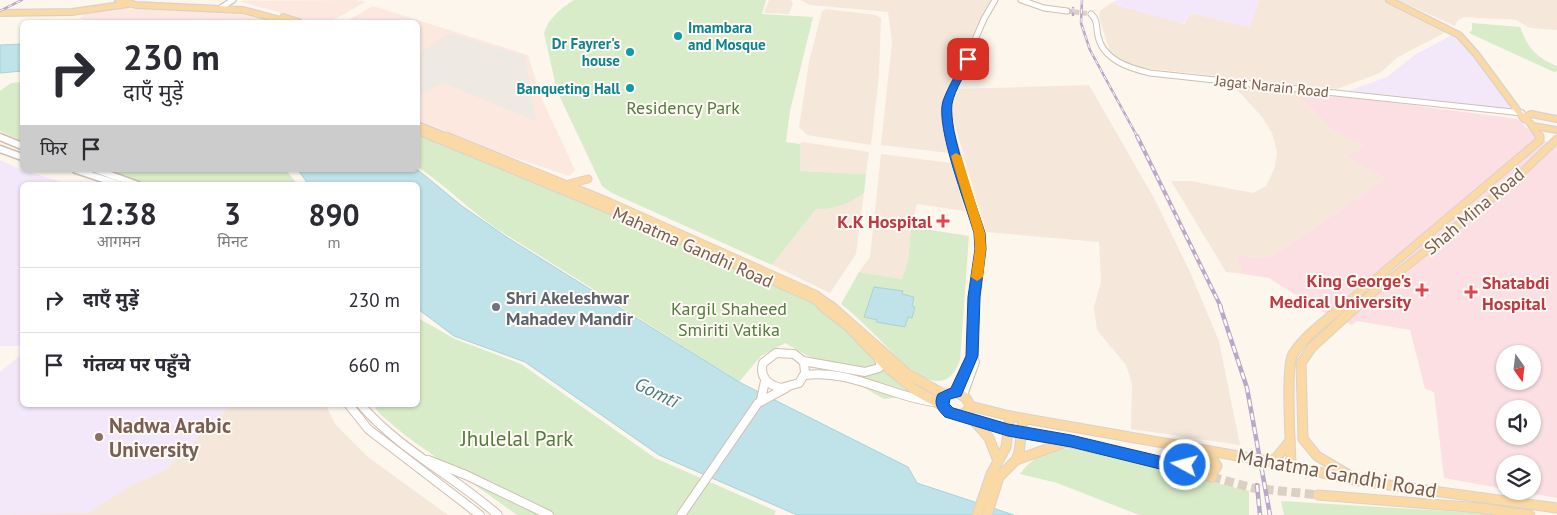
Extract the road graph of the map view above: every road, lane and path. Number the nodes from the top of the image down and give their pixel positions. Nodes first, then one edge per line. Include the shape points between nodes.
1 (118, 0) edge
2 (233, 0) edge
3 (995, 0) edge
4 (1022, 0) edge
5 (1389, 0) edge
6 (132, 1) edge
7 (224, 5) junction
8 (1067, 11) tunnel mouth
9 (0, 13) edge
10 (1091, 14) dead end
11 (284, 20) edge
12 (1504, 89) junction
13 (1531, 114) junction
14 (1522, 116) junction
15 (1556, 118) edge
16 (1531, 125) junction
17 (420, 126) edge
18 (1557, 130) edge
19 (420, 133) edge
20 (0, 137) edge
21 (1557, 139) edge
22 (20, 145) edge
23 (0, 149) edge
24 (20, 156) edge
25 (1512, 164) junction
26 (1526, 169) junction
27 (82, 172) edge
28 (102, 172) edge
29 (588, 179) dead end
30 (112, 182) edge
31 (130, 182) edge
32 (564, 184) junction
33 (1467, 202) junction
34 (1480, 208) junction
35 (1441, 224) junction
36 (1453, 230) junction
37 (1397, 260) junction
38 (1408, 266) junction
39 (878, 358) junction
40 (803, 361) junction
41 (805, 375) junction
42 (765, 380) junction
43 (786, 388) junction
44 (959, 393) junction
45 (945, 396) junction
46 (761, 400) junction
47 (938, 404) junction
48 (970, 406) junction
49 (351, 407) edge
50 (362, 407) edge
51 (961, 415) junction
52 (1010, 416) junction
53 (972, 419) junction
54 (1023, 419) junction
55 (1008, 430) junction
56 (1021, 433) junction
57 (1071, 441) junction
58 (1290, 441) junction
59 (1207, 451) junction
60 (417, 455) junction
61 (1016, 460) junction
62 (1267, 461) junction
63 (999, 465) junction
64 (1176, 466) junction
65 (1291, 466) junction
66 (1212, 476) tunnel mouth
67 (1360, 481) junction
68 (990, 488) junction
69 (1318, 495) tunnel mouth
70 (1557, 508) edge
71 (480, 515) edge
72 (498, 515) edge
73 (549, 515) edge
74 (681, 515) edge
75 (977, 515) edge
76 (987, 515) edge
77 (1530, 515) edge

1 - 6 main road
2 - 7 street
3 - 44 street via 948,101 946,113 981,249 974,297 972,356 975,362
4 - 8 street via 1044,8
5 - 12 main road via 1459,35
6 - 7 main road
6 - 9 main road via 72,12
7 - 11 main road
10 - 14 street, Jagat Narain Road via 1109,55 1127,67 1142,71
12 - 13 main road via 1523,110
12 - 14 main road
13 - 14 main road
13 - 15 main road
14 - 16 main road
16 - 18 main road
16 - 25 main road, Shah Mina Road via 1540,135 1540,140
17 - 32 main road, Mahatma Gandhi Road
19 - 39 main road, Mahatma Gandhi Road via 651,227 815,300 849,327
20 - 22 street
21 - 26 main road, Shah Mina Road
23 - 24 street
25 - 26 main road
25 - 33 main road, Shah Mina Road
26 - 34 main road, Shah Mina Road
27 - 30 street
28 - 31 street
29 - 32 main road
32 - 45 main road, Mahatma Gandhi Road via 816,294 906,374
33 - 34 main road
33 - 35 main road, Shah Mina Road
34 - 36 main road, Shah Mina Road
35 - 36 main road
35 - 37 main road, Shah Mina Road
36 - 38 main road, Shah Mina Road
37 - 38 main road
37 - 58 main road, Shah Mina Road via 1302,343 1292,356
38 - 67 main road, Shah Mina Road via 1346,315 1312,347 1301,363 1302,430 1306,446 1332,467
39 - 40 street via 880,366 865,372
39 - 47 main road, Mahatma Gandhi Road via 915,390
40 - 41 street
40 - 42 street via 790,353 772,354 761,366
41 - 43 street via 799,383
41 - 47 street via 833,376
42 - 43 street via 772,386
42 - 46 street
43 - 46 street
44 - 45 main road
44 - 48 main road
45 - 47 main road
46 - 74 street
47 - 51 main road, Mahatma Gandhi Road via 950,413
48 - 51 main road
48 - 52 main road, Mahatma Gandhi Road
49 - 71 street via 368,429
50 - 60 street via 394,439
51 - 53 main road, Mahatma Gandhi Road
52 - 54 main road, Mahatma Gandhi Road
52 - 55 main road
53 - 55 main road, Mahatma Gandhi Road
53 - 63 main road via 989,438
54 - 56 main road
54 - 59 main road, Mahatma Gandhi Road
55 - 56 main road, Mahatma Gandhi Road
55 - 63 main road
56 - 57 main road, Mahatma Gandhi Road
56 - 61 main road
57 - 61 main road
57 - 64 main road, Mahatma Gandhi Road
58 - 62 main road via 1276,458
58 - 65 main road, Shah Mina Road
59 - 62 main road, Mahatma Gandhi Road
59 - 64 main road via 1216,462 1214,470
60 - 72 street
60 - 73 street
61 - 63 main road
62 - 65 main road, Mahatma Gandhi Road
63 - 68 main road
64 - 66 main road, Mahatma Gandhi Road
65 - 67 main road, Mahatma Gandhi Road
67 - 70 main road, Mahatma Gandhi Road
68 - 75 main road
68 - 76 main road
69 - 77 main road, Mahatma Gandhi Road

